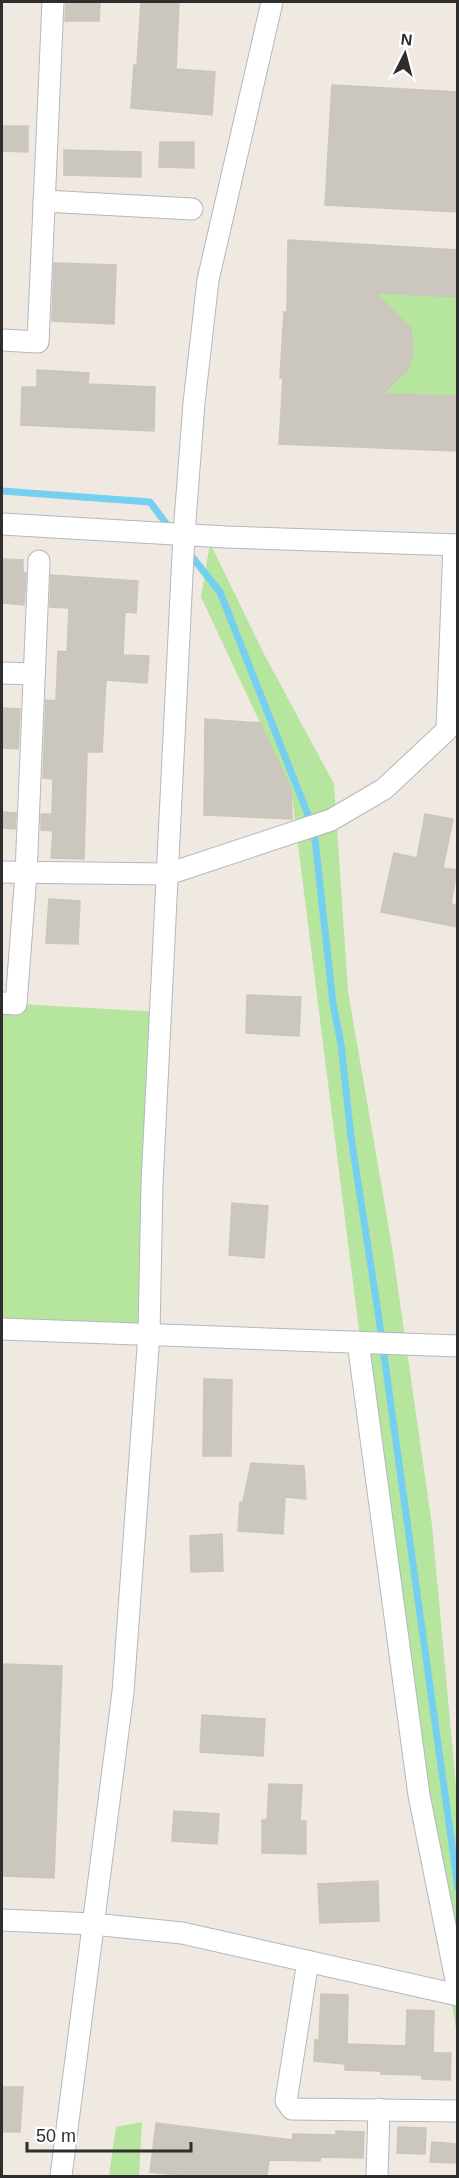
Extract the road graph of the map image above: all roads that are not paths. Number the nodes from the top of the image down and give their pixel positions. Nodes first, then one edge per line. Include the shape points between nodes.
1 (53, 2) edge
2 (272, 2) edge
3 (44, 201) junction
4 (192, 208) dead end
5 (2, 340) edge
6 (2, 524) edge
7 (184, 534) junction
8 (456, 545) edge
9 (39, 561) dead end
10 (2, 673) edge
11 (34, 675) junction
12 (2, 872) edge
13 (168, 873) junction
14 (26, 874) junction
15 (2, 1003) edge
16 (2, 1329) edge
17 (149, 1334) junction
18 (358, 1342) junction
19 (458, 1346) edge
20 (2, 1920) edge
21 (93, 1924) junction
22 (308, 1961) junction
23 (458, 1990) edge
24 (458, 1995) edge
25 (379, 2109) junction
26 (458, 2111) edge
27 (61, 2176) edge
28 (377, 2176) edge

1 - 3 street
2 - 7 street via 208,280
3 - 4 street
3 - 5 street via 38,342
6 - 7 street
7 - 8 street
7 - 13 street
8 - 13 street via 447,730 384,789 331,820
9 - 11 street
10 - 11 street
11 - 14 street
12 - 14 street
13 - 14 street
13 - 17 street via 152,1184
14 - 15 street via 16,1004
16 - 17 street
17 - 18 street
17 - 21 street via 123,1692
18 - 19 street
18 - 23 street via 419,1795
20 - 21 street
21 - 22 street via 182,1933
21 - 27 street
22 - 24 street
22 - 25 street via 286,2103 292,2109
25 - 26 street
25 - 28 street

